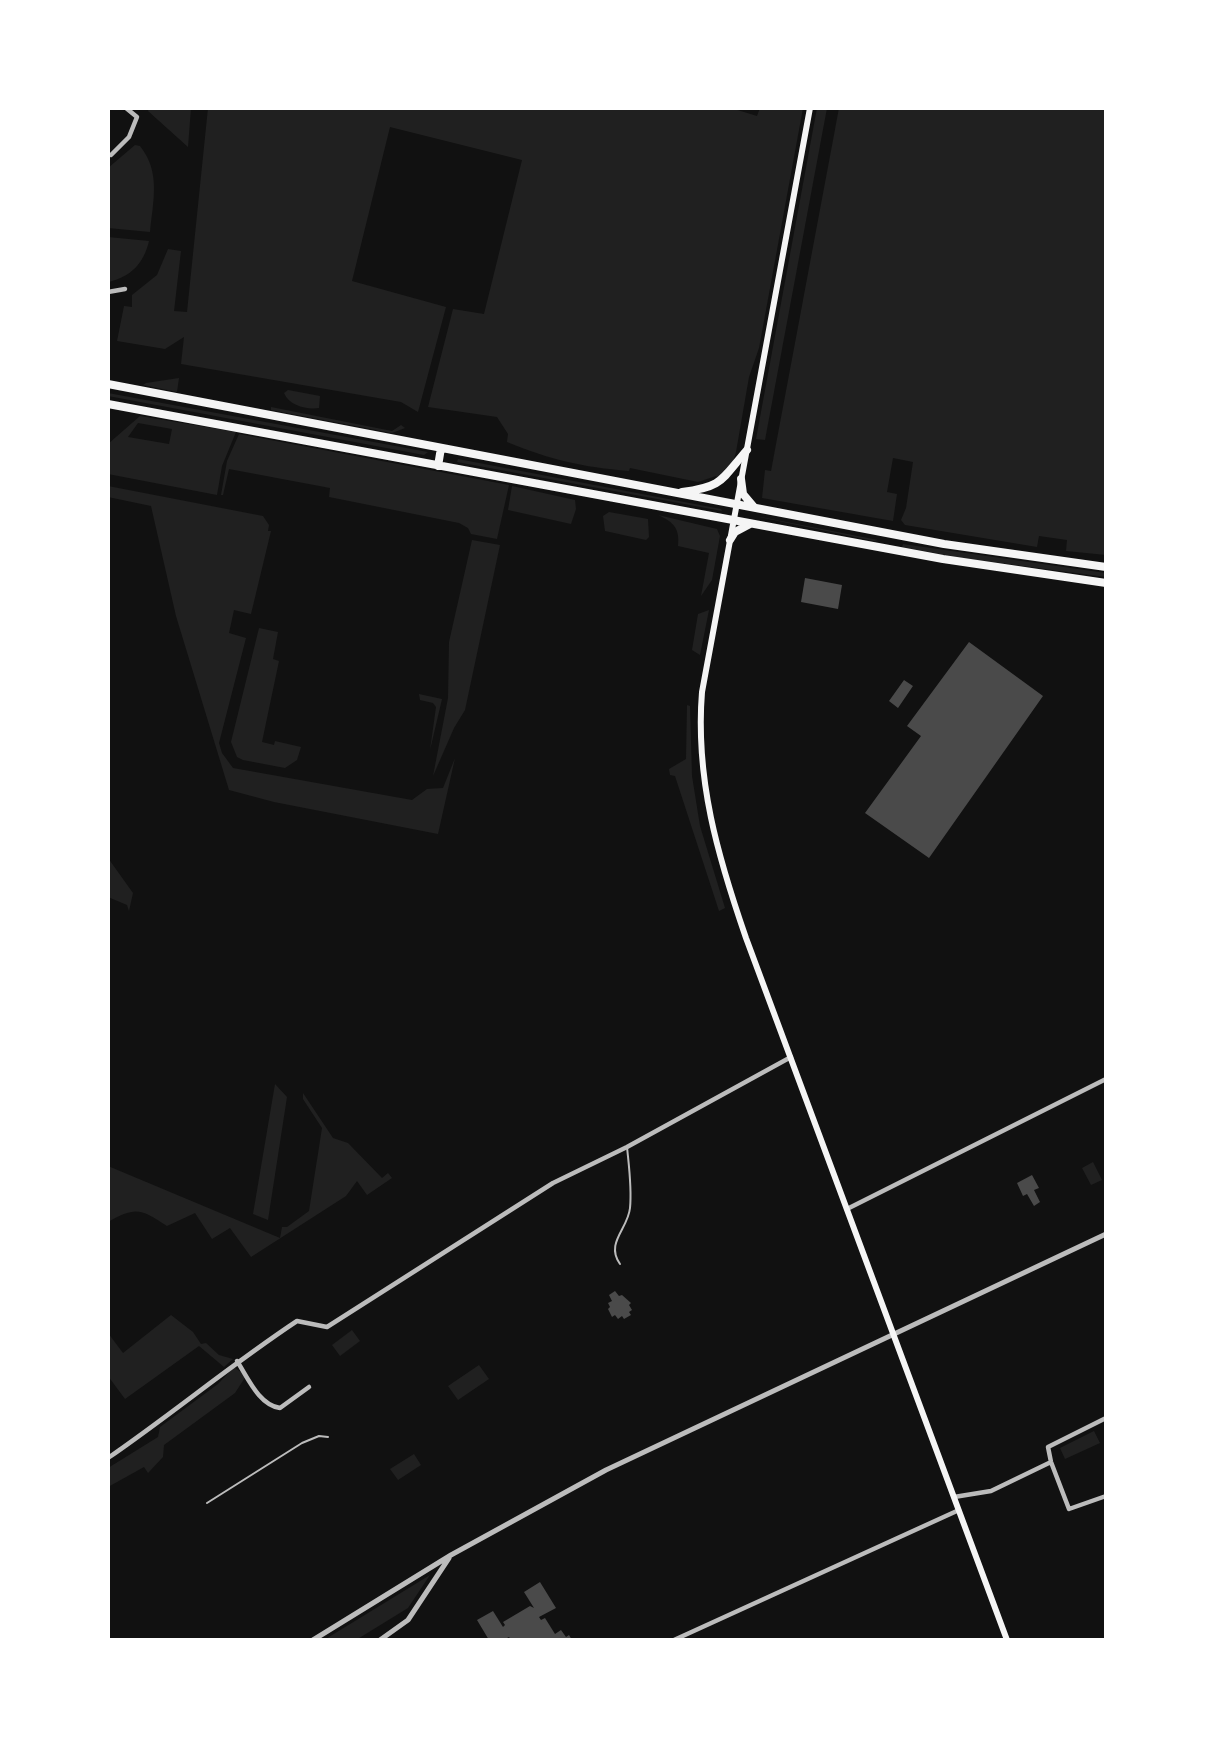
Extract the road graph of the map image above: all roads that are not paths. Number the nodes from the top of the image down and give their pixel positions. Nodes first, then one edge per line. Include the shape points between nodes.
1 (126, 108) edge
2 (810, 108) edge
3 (111, 155) dead end
4 (125, 289) dead end
5 (108, 292) edge
6 (108, 384) edge
7 (108, 404) edge
8 (441, 448) junction
9 (747, 450) junction
10 (438, 466) junction
11 (741, 479) junction
12 (674, 493) junction
13 (736, 504) junction
14 (754, 507) junction
15 (733, 520) junction
16 (750, 524) junction
17 (729, 540) junction
18 (1106, 567) edge
19 (1106, 583) edge
20 (791, 1057) junction
21 (1106, 1078) edge
22 (627, 1147) junction
23 (847, 1209) junction
24 (1106, 1234) edge
25 (620, 1264) dead end
26 (894, 1334) junction
27 (237, 1361) junction
28 (309, 1387) dead end
29 (1106, 1418) edge
30 (328, 1437) dead end
31 (108, 1458) edge
32 (1051, 1462) junction
33 (1106, 1496) edge
34 (954, 1497) junction
35 (207, 1503) dead end
36 (959, 1510) junction
37 (451, 1555) junction
38 (313, 1640) edge
39 (380, 1640) edge
40 (674, 1640) edge
41 (1007, 1640) edge

1 - 3 street via 137,117 129,137
2 - 9 main road
4 - 5 street
6 - 8 highway
7 - 10 highway
8 - 10 highway
8 - 12 highway
9 - 11 main road
9 - 12 highway via 716,485
10 - 15 highway
11 - 13 main road
11 - 14 highway via 743,494
12 - 13 highway
13 - 14 highway
13 - 15 main road
14 - 18 highway via 983,551
15 - 16 highway
15 - 17 main road
16 - 17 highway
16 - 19 highway via 1003,569
17 - 20 main road via 702,692 702,777 719,856
20 - 22 street
20 - 23 main road
21 - 23 street
22 - 25 lane via 630,1211 613,1250
22 - 27 street via 550,1184 327,1327 297,1321
23 - 26 main road
24 - 26 street
26 - 34 main road
26 - 37 street via 616,1465
27 - 28 street via 260,1396 274,1407 280,1408
27 - 31 street
29 - 32 street via 1048,1447
30 - 35 lane via 302,1443
32 - 33 street via 1069,1509
32 - 34 street via 991,1491
34 - 36 main road
36 - 40 street
36 - 41 main road
37 - 38 street
37 - 39 street via 408,1620

